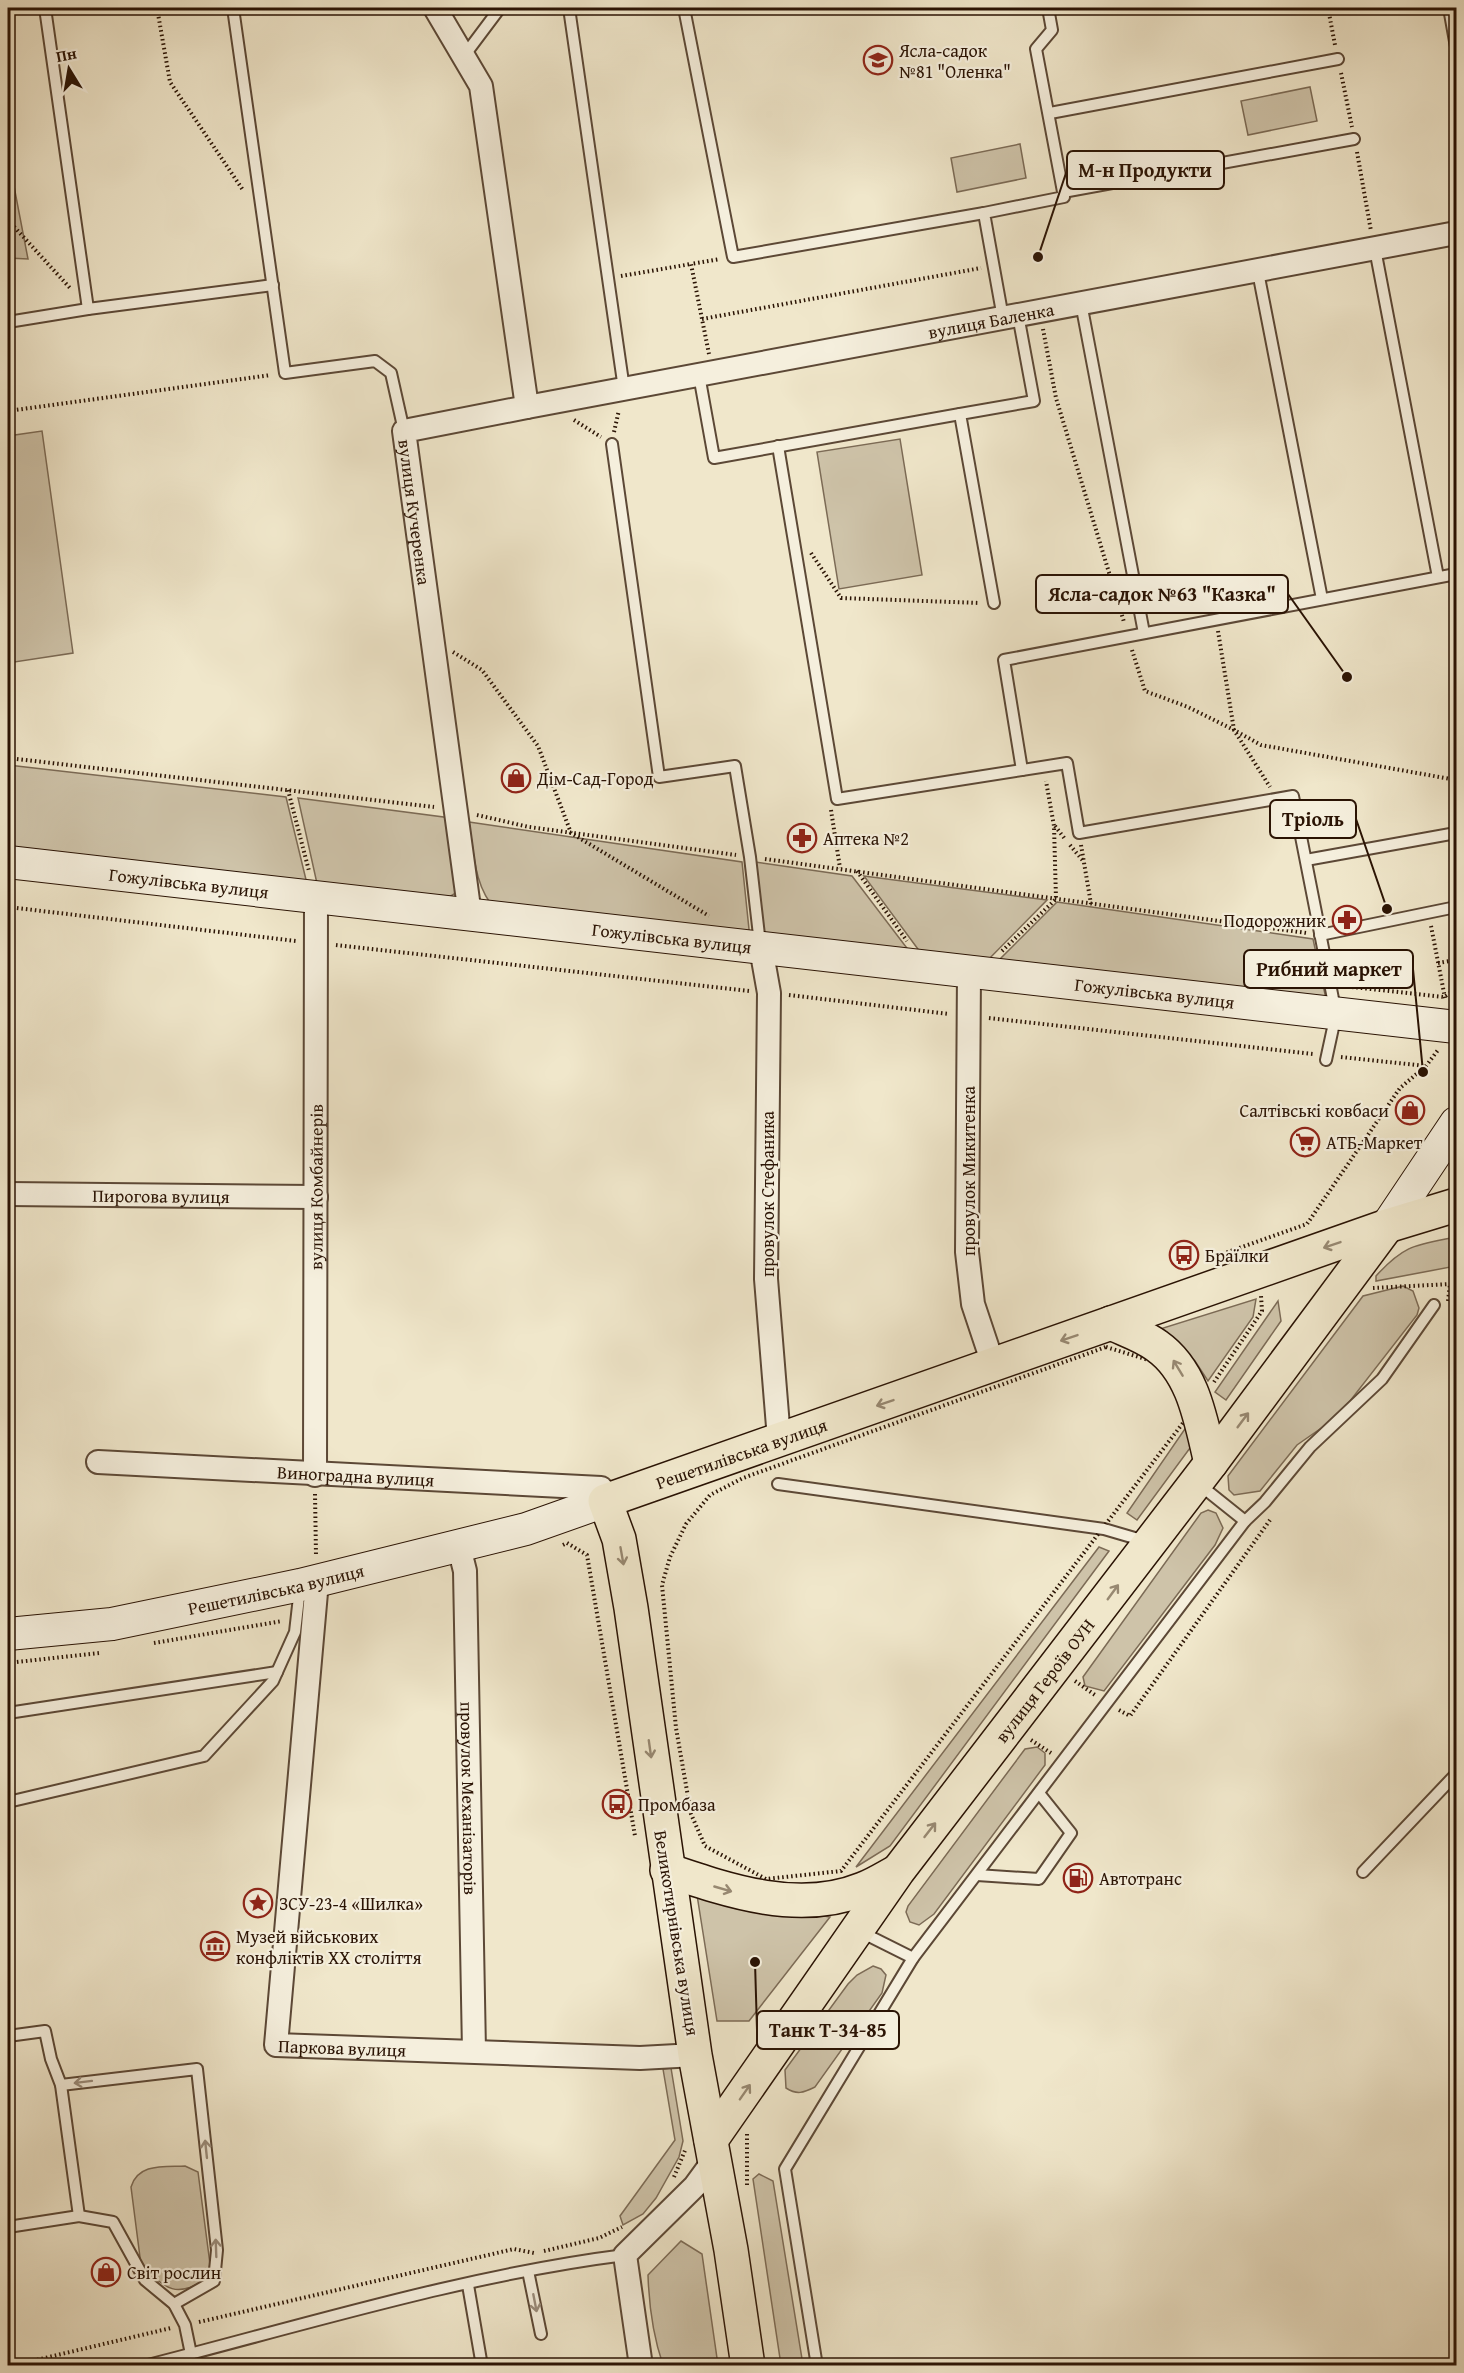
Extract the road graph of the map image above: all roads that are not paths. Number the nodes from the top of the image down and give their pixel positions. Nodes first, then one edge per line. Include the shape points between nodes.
1 (45, 8) edge
2 (233, 8) edge
3 (435, 8) edge
4 (500, 8) edge
5 (569, 8) edge
6 (684, 8) edge
7 (1048, 8) edge
8 (1449, 8) edge
9 (1456, 47) edge
10 (464, 56) junction
11 (1338, 59) dead end
12 (1050, 113) junction
13 (1354, 139) road end
14 (1063, 192) junction
15 (984, 213) junction
16 (1456, 233) edge
17 (1375, 249) junction
18 (1258, 272) junction
19 (273, 285) junction
20 (1081, 303) junction
21 (88, 309) junction
22 (1020, 314) junction
23 (8, 322) edge
24 (706, 373) junction
25 (624, 389) junction
26 (538, 405) junction
27 (960, 414) junction
28 (404, 431) junction
29 (612, 444) road end
30 (778, 446) junction
31 (1456, 574) edge
32 (1438, 578) junction
33 (1322, 599) junction
34 (994, 603) road end
35 (1144, 633) junction
36 (1022, 770) junction
37 (1456, 833) edge
38 (1306, 860) junction
39 (8, 862) edge
40 (316, 898) junction
41 (1456, 908) edge
42 (470, 915) junction
43 (1320, 935) junction
44 (761, 948) junction
45 (974, 974) junction
46 (1335, 999) junction
47 (1448, 1037) edge
48 (1327, 1058) road end
49 (1456, 1123) edge
50 (8, 1194) edge
51 (316, 1197) junction
52 (1456, 1205) edge
53 (1387, 1226) junction
54 (1434, 1305) dead end
55 (1111, 1323) junction
56 (993, 1365) junction
57 (779, 1439) junction
58 (98, 1462) dead end
59 (1204, 1472) junction
60 (315, 1475) junction
61 (778, 1485) dead end
62 (605, 1501) junction
63 (1245, 1521) junction
64 (1149, 1542) junction
65 (459, 1547) junction
66 (309, 1583) junction
67 (8, 1634) edge
68 (277, 1672) junction
69 (8, 1713) edge
70 (1456, 1774) edge
71 (1039, 1793) junction
72 (8, 1802) edge
73 (667, 1870) junction
74 (898, 1871) junction
75 (1363, 1872) dead end
76 (977, 1875) junction
77 (858, 1931) junction
78 (913, 1958) junction
79 (8, 2036) edge
80 (474, 2051) junction
81 (695, 2055) junction
82 (61, 2085) junction
83 (703, 2145) junction
84 (80, 2216) junction
85 (8, 2227) edge
86 (625, 2255) junction
87 (528, 2271) junction
88 (468, 2285) junction
89 (174, 2304) junction
90 (541, 2334) dead end
91 (191, 2354) junction
92 (144, 2366) edge
93 (482, 2366) edge
94 (641, 2366) edge
95 (748, 2366) edge
96 (817, 2366) edge

1 - 21 lane
2 - 19 lane
3 - 10 street
4 - 10 lane
5 - 25 lane
6 - 15 lane via 733,257
7 - 12 lane via 1052,30 1036,49
8 - 9 lane
10 - 26 street via 481,86
11 - 12 lane
12 - 14 lane
13 - 14 lane
14 - 15 lane via 1064,196
15 - 22 lane via 993,266
16 - 17 street, вулиця Баленка
17 - 18 street, вулиця Баленка
17 - 32 lane
18 - 20 street, вулиця Баленка
18 - 33 lane
19 - 21 lane
19 - 28 lane via 285,373 375,360 391,373
20 - 22 street, вулиця Баленка
20 - 35 lane
21 - 23 lane
22 - 24 street, вулиця Баленка
22 - 27 lane via 1034,401
24 - 25 street, вулиця Баленка
24 - 30 lane via 714,458
25 - 26 street, вулиця Баленка
26 - 28 street, вулиця Кучеренка
27 - 30 lane
27 - 34 lane
28 - 42 street, вулиця Кучеренка
29 - 44 lane via 659,777 735,766
30 - 36 lane via 837,799
31 - 32 lane
32 - 33 lane
33 - 35 lane
35 - 36 lane via 1004,660
36 - 38 lane via 1067,763 1079,832 1293,796
37 - 38 lane
38 - 43 lane
39 - 40 street, Гожулівська вулиця
40 - 42 street, Гожулівська вулиця
40 - 51 street, вулиця Комбайнерів
41 - 43 lane
42 - 44 street, Гожулівська вулиця
43 - 46 lane
44 - 45 street, Гожулівська вулиця
44 - 57 street, провулок Стефаника via 769,993 766,1279
45 - 46 street, Гожулівська вулиця
45 - 56 street, провулок Микитенка via 968,1016 967,1252 973,1304
46 - 47 street, Гожулівська вулиця
46 - 48 lane
49 - 53 street
50 - 51 street, Пирогова вулиця
51 - 60 street, вулиця Комбайнерів
52 - 53 main road, Решетилівська вулиця
53 -> 55 main road, Решетилівська вулиця
59 -> 53 main road, вулиця Героїв ОУН
54 - 63 lane via 1382,1379 1310,1447
55 -> 56 main road, Решетилівська вулиця
59 -> 55 main road via 1196,1405 1180,1368 1155,1345
56 -> 57 main road, Решетилівська вулиця
57 - 62 main road, Решетилівська вулиця
58 - 60 street, Виноградна вулиця
59 - 63 lane
59 - 64 main road, вулиця Героїв ОУН
60 - 62 street, Виноградна вулиця via 601,1488
61 - 64 lane via 1104,1529
62 - 65 street, Решетилівська вулиця
62 -> 73 main road, Великотирнівська вулиця via 619,1539 629,1596
63 - 71 lane
74 -> 64 main road, вулиця Героїв ОУН
65 - 66 street, Решетилівська вулиця
65 - 80 street, провулок Механізаторів via 465,1571
66 - 67 street, Решетилівська вулиця via 112,1624
66 - 68 lane via 295,1632
66 - 80 street, Паркова вулиця via 276,2045
68 - 69 lane
68 - 72 lane via 204,1756
70 - 75 lane
71 - 76 lane
71 - 76 lane via 1071,1833 1039,1880
73 -> 74 main road via 737,1893 791,1900 843,1895
73 - 81 main road, Великотирнівська вулиця
74 - 77 main road, вулиця Героїв ОУН
76 - 78 lane
77 - 78 lane
83 -> 77 main road, вулиця Героїв ОУН
78 - 96 lane via 785,2169
79 - 82 lane via 45,2031
80 - 81 street, Паркова вулиця via 640,2058
81 - 83 main road, Великотирнівська вулиця
82 - 84 lane
89 -> 82 lane via 214,2281 217,2250 197,2069
83 - 86 street via 695,2186
83 - 95 main road, Великотирнівська вулиця via 731,2250
84 - 85 lane
84 - 89 lane via 112,2222 146,2280
86 - 87 lane
86 - 94 street
87 - 88 lane
87 -> 90 lane
88 - 91 lane
88 - 93 lane
89 - 91 lane via 185,2325
91 - 92 lane

